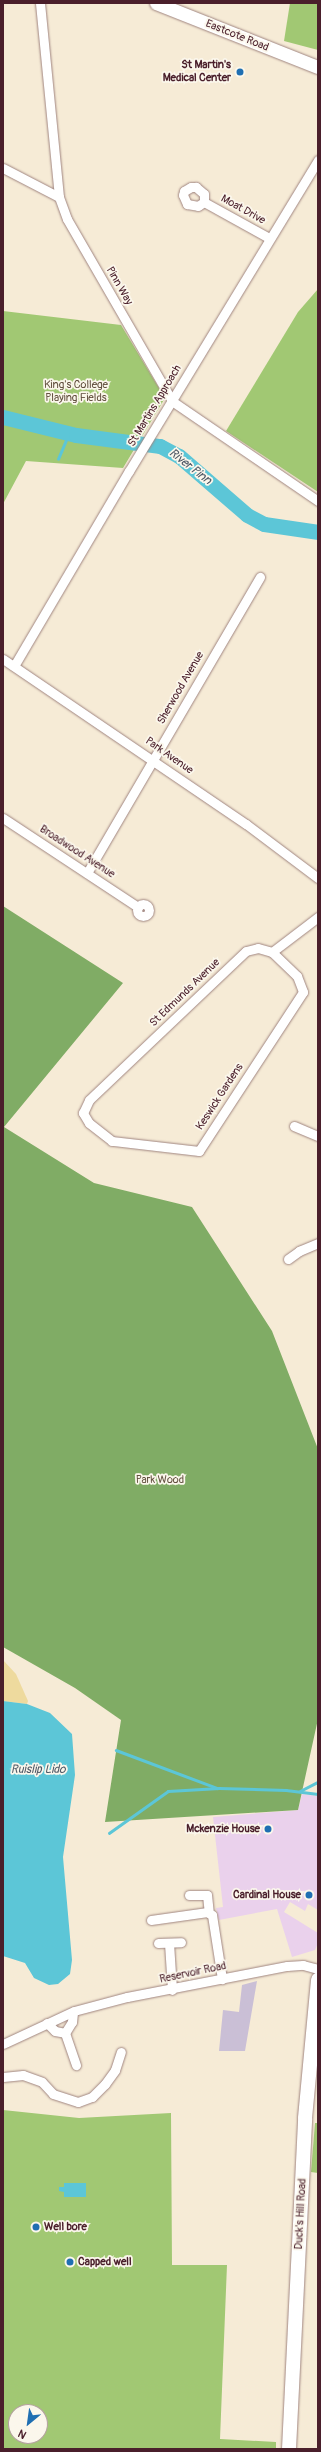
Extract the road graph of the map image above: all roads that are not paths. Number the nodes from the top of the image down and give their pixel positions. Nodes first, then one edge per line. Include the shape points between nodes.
1 (40, 3) edge
2 (156, 3) edge
3 (318, 67) edge
4 (318, 160) edge
5 (3, 168) edge
6 (59, 197) junction
7 (204, 202) dead end
8 (270, 238) junction
9 (172, 401) junction
10 (318, 501) edge
11 (260, 577) dead end
12 (3, 659) edge
13 (14, 666) junction
14 (153, 760) junction
15 (3, 818) edge
16 (87, 873) junction
17 (318, 878) edge
18 (138, 907) dead end
19 (318, 917) edge
20 (272, 952) junction
21 (83, 1114) joint
22 (294, 1126) dead end
23 (318, 1136) edge
24 (318, 1243) edge
25 (287, 1261) dead end
26 (189, 1895) dead end
27 (209, 1913) junction
28 (151, 1920) dead end
29 (181, 1942) dead end
30 (158, 1943) dead end
31 (169, 1943) junction
32 (318, 1969) edge
33 (222, 1979) junction
34 (318, 1980) edge
35 (172, 1990) junction
36 (73, 2012) junction
37 (47, 2024) junction
38 (65, 2033) junction
39 (3, 2044) edge
40 (121, 2052) dead end
41 (76, 2065) dead end
42 (314, 2074) edge
43 (3, 2077) edge
44 (289, 2449) edge

1 - 6 street, Pinn Way
2 - 3 main road, Eastcote Road
4 - 8 street, St Martins Approach
5 - 6 street
6 - 9 street, Pinn Way via 67,219
7 - 8 street, Moat Drive
8 - 9 street, St Martins Approach
9 - 10 street, Pinn Way
9 - 13 street, St Martins Approach
11 - 14 street, Sherwood Avenue
12 - 13 street, Park Avenue
13 - 14 street, Park Avenue
14 - 16 street, Sherwood Avenue
14 - 17 street, Park Avenue via 246,824
15 - 16 street, Broadwood Avenue
16 - 18 street, Broadwood Avenue
19 - 20 street
20 - 21 street, St Edmunds Avenue via 258,948 246,951 89,1100
20 - 21 street, Keswick Gardens via 297,976 303,992 199,1151 112,1141 89,1123
22 - 23 street
24 - 25 street via 299,1250
26 - 27 street via 206,1895
27 - 28 street
27 - 33 street via 212,1915
29 - 31 street
30 - 31 street
31 - 35 street
32 - 33 street, Reservoir Road via 303,1965 286,1966
33 - 35 street, Reservoir Road
34 - 42 main road, Duck's Hill Road
35 - 36 street, Reservoir Road via 127,1997
36 - 37 street, Reservoir Road
36 - 38 street via 72,2022
37 - 38 street via 55,2031
37 - 39 street, Reservoir Road
38 - 41 street
40 - 43 street via 115,2070 106,2084 92,2096 78,2102 53,2094 42,2082 23,2075
42 - 44 main road, Duck's Hill Road

